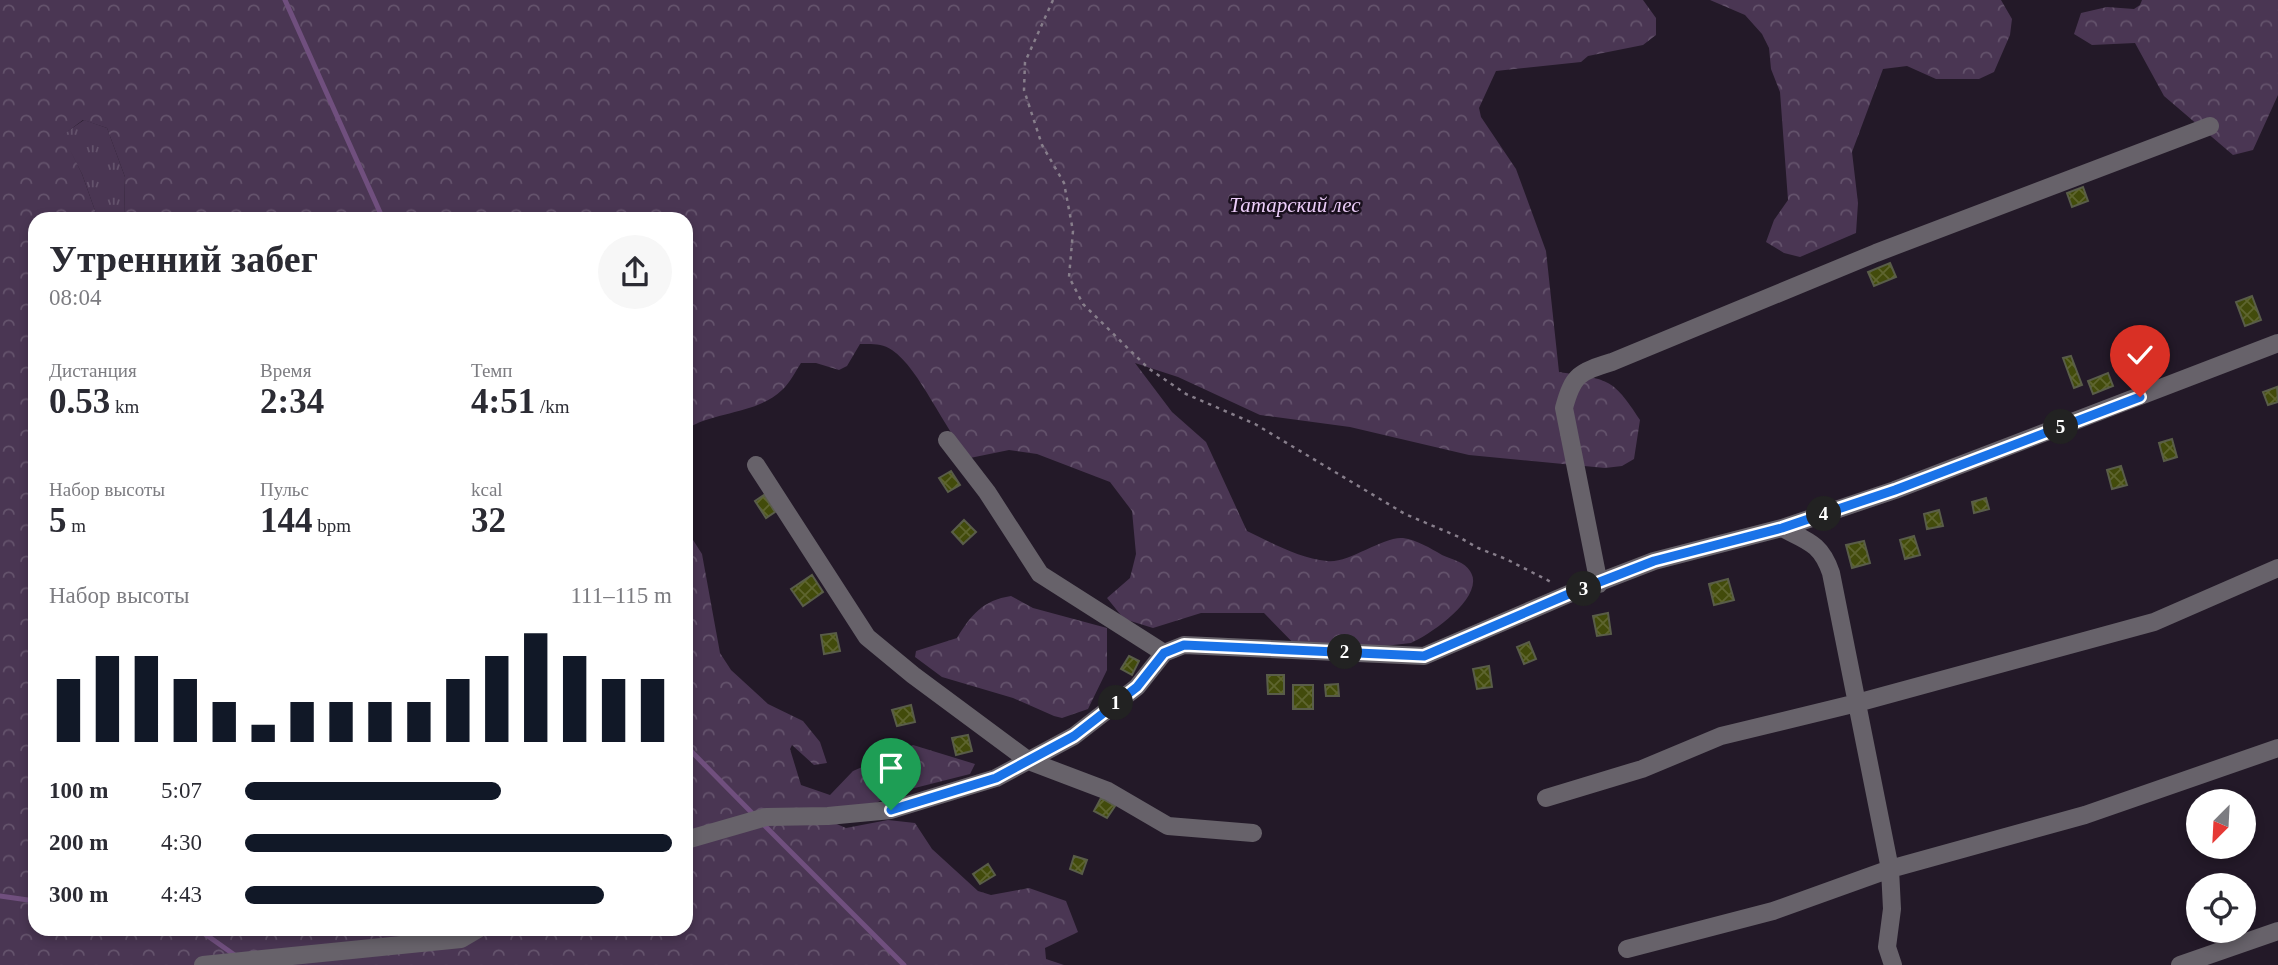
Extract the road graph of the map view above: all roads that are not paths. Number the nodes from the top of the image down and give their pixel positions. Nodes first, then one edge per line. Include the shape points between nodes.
1 (2210, 126) dead end
2 (2278, 343) edge
3 (947, 440) dead end
4 (756, 465) dead end
5 (1782, 528) junction
6 (2278, 568) edge
7 (1599, 583) junction
8 (1164, 653) junction
9 (1857, 703) junction
10 (2278, 748) edge
11 (1029, 761) junction
12 (1546, 798) dead end
13 (1253, 833) dead end
14 (693, 838) edge
15 (1890, 869) junction
16 (2278, 931) edge
17 (466, 936) edge
18 (1627, 949) dead end
19 (203, 965) edge
20 (1893, 965) edge
21 (2180, 965) edge

1 - 7 street via 1586,370 1570,385 1564,408
2 - 5 street via 1895,490
3 - 8 street via 1040,574
4 - 11 street via 867,637
5 - 7 street via 1654,561
5 - 9 street via 1816,546 1826,557
6 - 9 street via 2154,622
7 - 8 street via 1424,656 1184,645
8 - 11 street via 1137,687 1074,736
9 - 12 street via 1721,737 1642,769
9 - 15 street
10 - 15 street via 2085,815
11 - 13 street via 1108,791 1168,826
11 - 14 street via 996,778 891,810 766,817
15 - 18 street via 1773,911
15 - 20 street via 1892,909 1887,947
16 - 21 street
17 - 19 street

